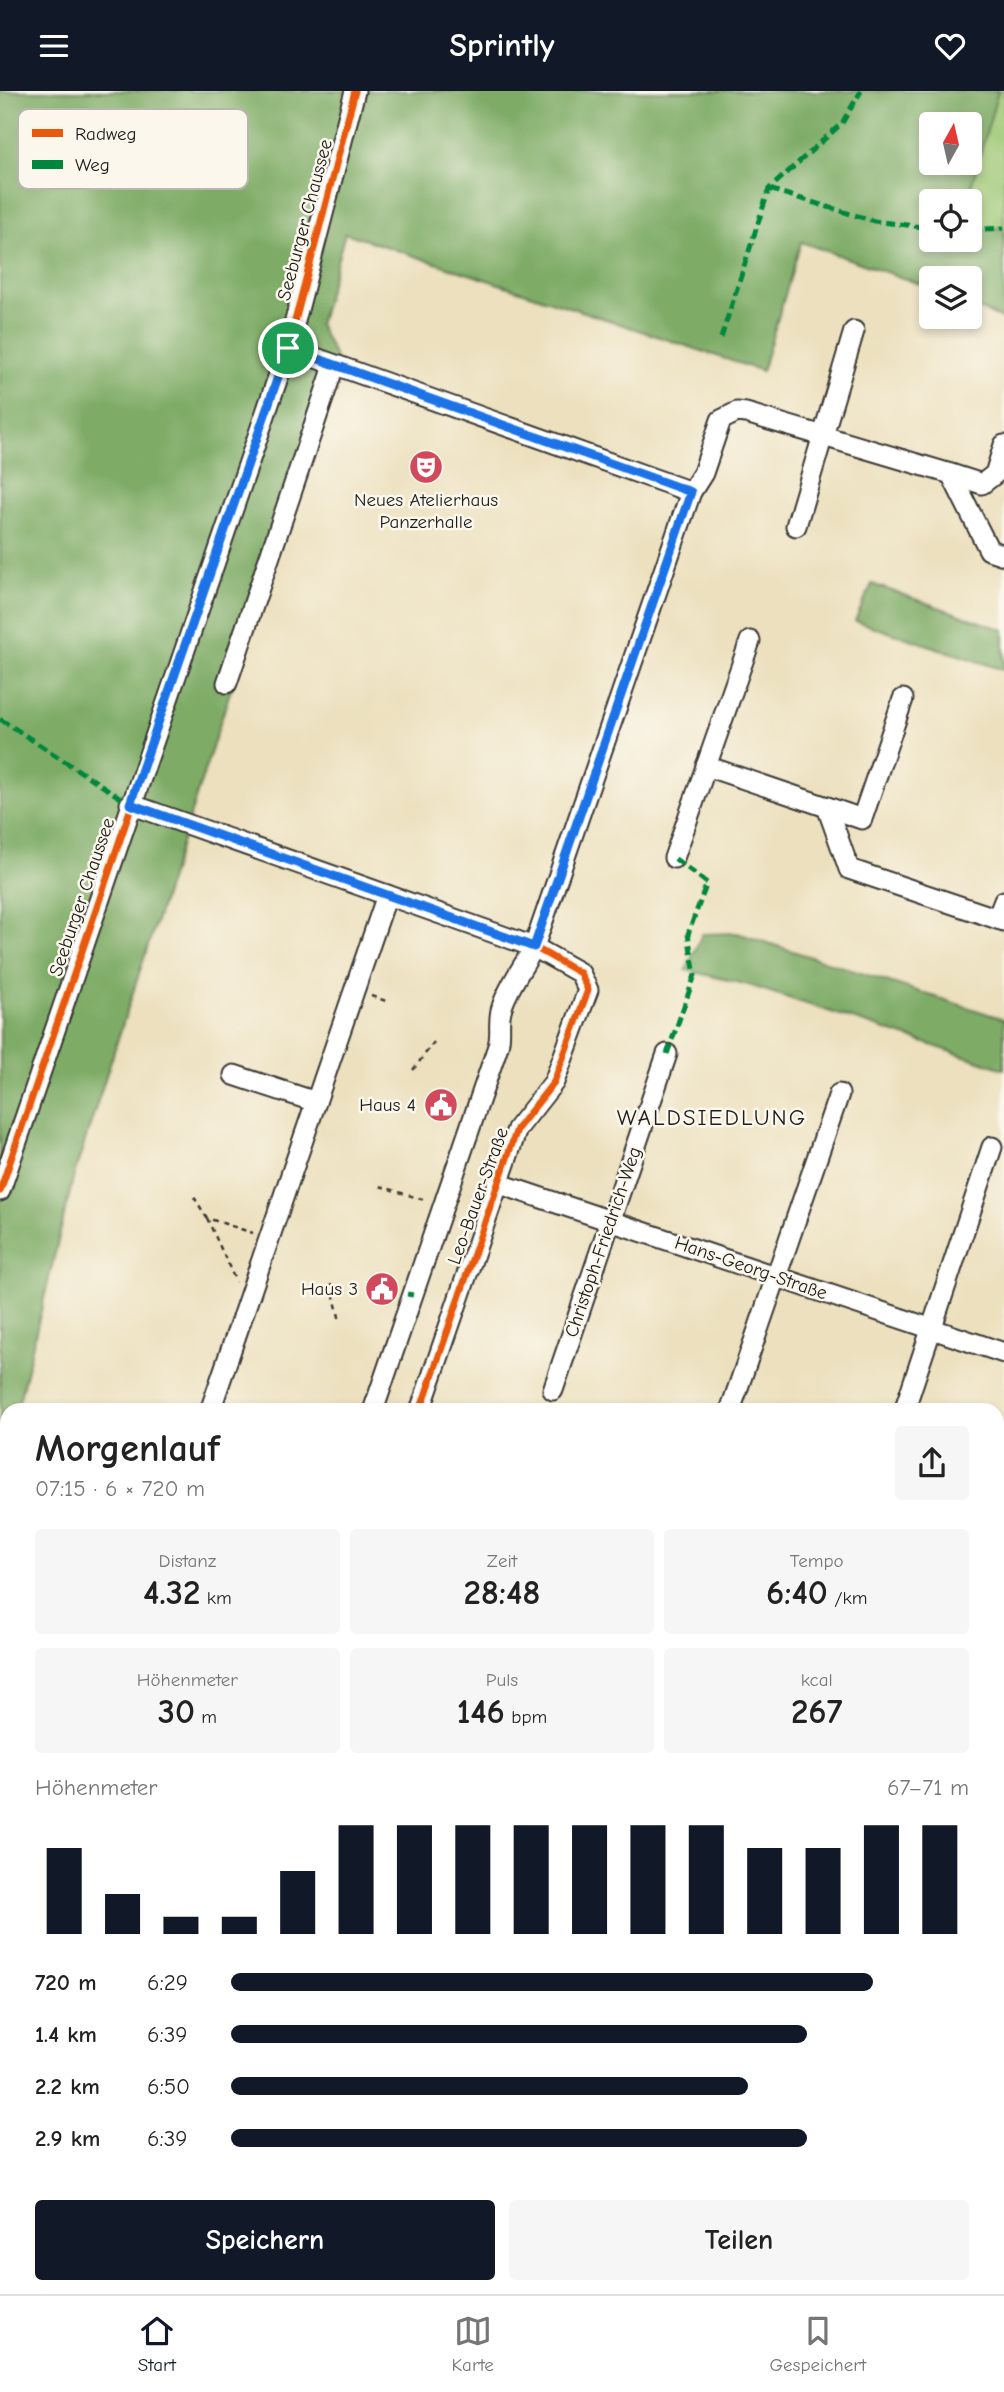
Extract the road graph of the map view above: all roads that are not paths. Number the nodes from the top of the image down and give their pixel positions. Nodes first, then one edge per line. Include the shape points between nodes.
1 (355, 91) edge
2 (854, 331) dead end
3 (288, 348) junction
4 (334, 366) junction
5 (823, 436) junction
6 (1004, 445) edge
7 (950, 474) junction
8 (691, 492) junction
9 (796, 526) dead end
10 (1004, 555) edge
11 (750, 641) dead end
12 (227, 683) dead end
13 (903, 699) dead end
14 (706, 767) junction
15 (130, 804) junction
16 (827, 807) junction
17 (674, 858) dead end
18 (387, 895) junction
19 (1002, 914) edge
20 (534, 947) junction
21 (667, 1054) dead end
22 (234, 1075) dead end
23 (839, 1094) dead end
24 (316, 1102) junction
25 (992, 1147) dead end
26 (497, 1183) junction
27 (0, 1191) edge
28 (609, 1220) junction
29 (774, 1277) junction
30 (931, 1328) junction
31 (1004, 1353) edge
32 (553, 1390) dead end
33 (213, 1403) edge
34 (376, 1403) edge
35 (423, 1403) edge
36 (733, 1403) edge
37 (907, 1403) edge

1 - 3 street, Seeburger Chaussee
2 - 5 street
3 - 4 street
3 - 15 street, Seeburger Chaussee
4 - 8 street
4 - 12 street
5 - 7 street
5 - 8 street via 746,413 728,414 717,429 703,473
5 - 9 street
6 - 7 street via 995,474 982,484
7 - 10 street via 989,550
8 - 20 street
11 - 14 street
13 - 16 street via 862,818
14 - 16 street
14 - 17 street
15 - 18 street, Leo-Bauer-Straße
15 - 27 street, Seeburger Chaussee
16 - 19 street via 849,869
18 - 20 street, Leo-Bauer-Straße
18 - 24 street
20 - 26 street, Leo-Bauer-Straße via 580,973 588,990 554,1082 517,1129
20 - 34 street via 502,1006 502,1033
21 - 28 street, Christoph-Friedrich-Weg
22 - 24 street
23 - 29 street
24 - 33 street
25 - 30 street
26 - 28 street, Hans-Georg-Straße
26 - 35 street, Leo-Bauer-Straße
28 - 29 street, Hans-Georg-Straße
28 - 32 street, Christoph-Friedrich-Weg
29 - 30 street, Hans-Georg-Straße
29 - 36 street
30 - 31 street, Hans-Georg-Straße
30 - 37 street

